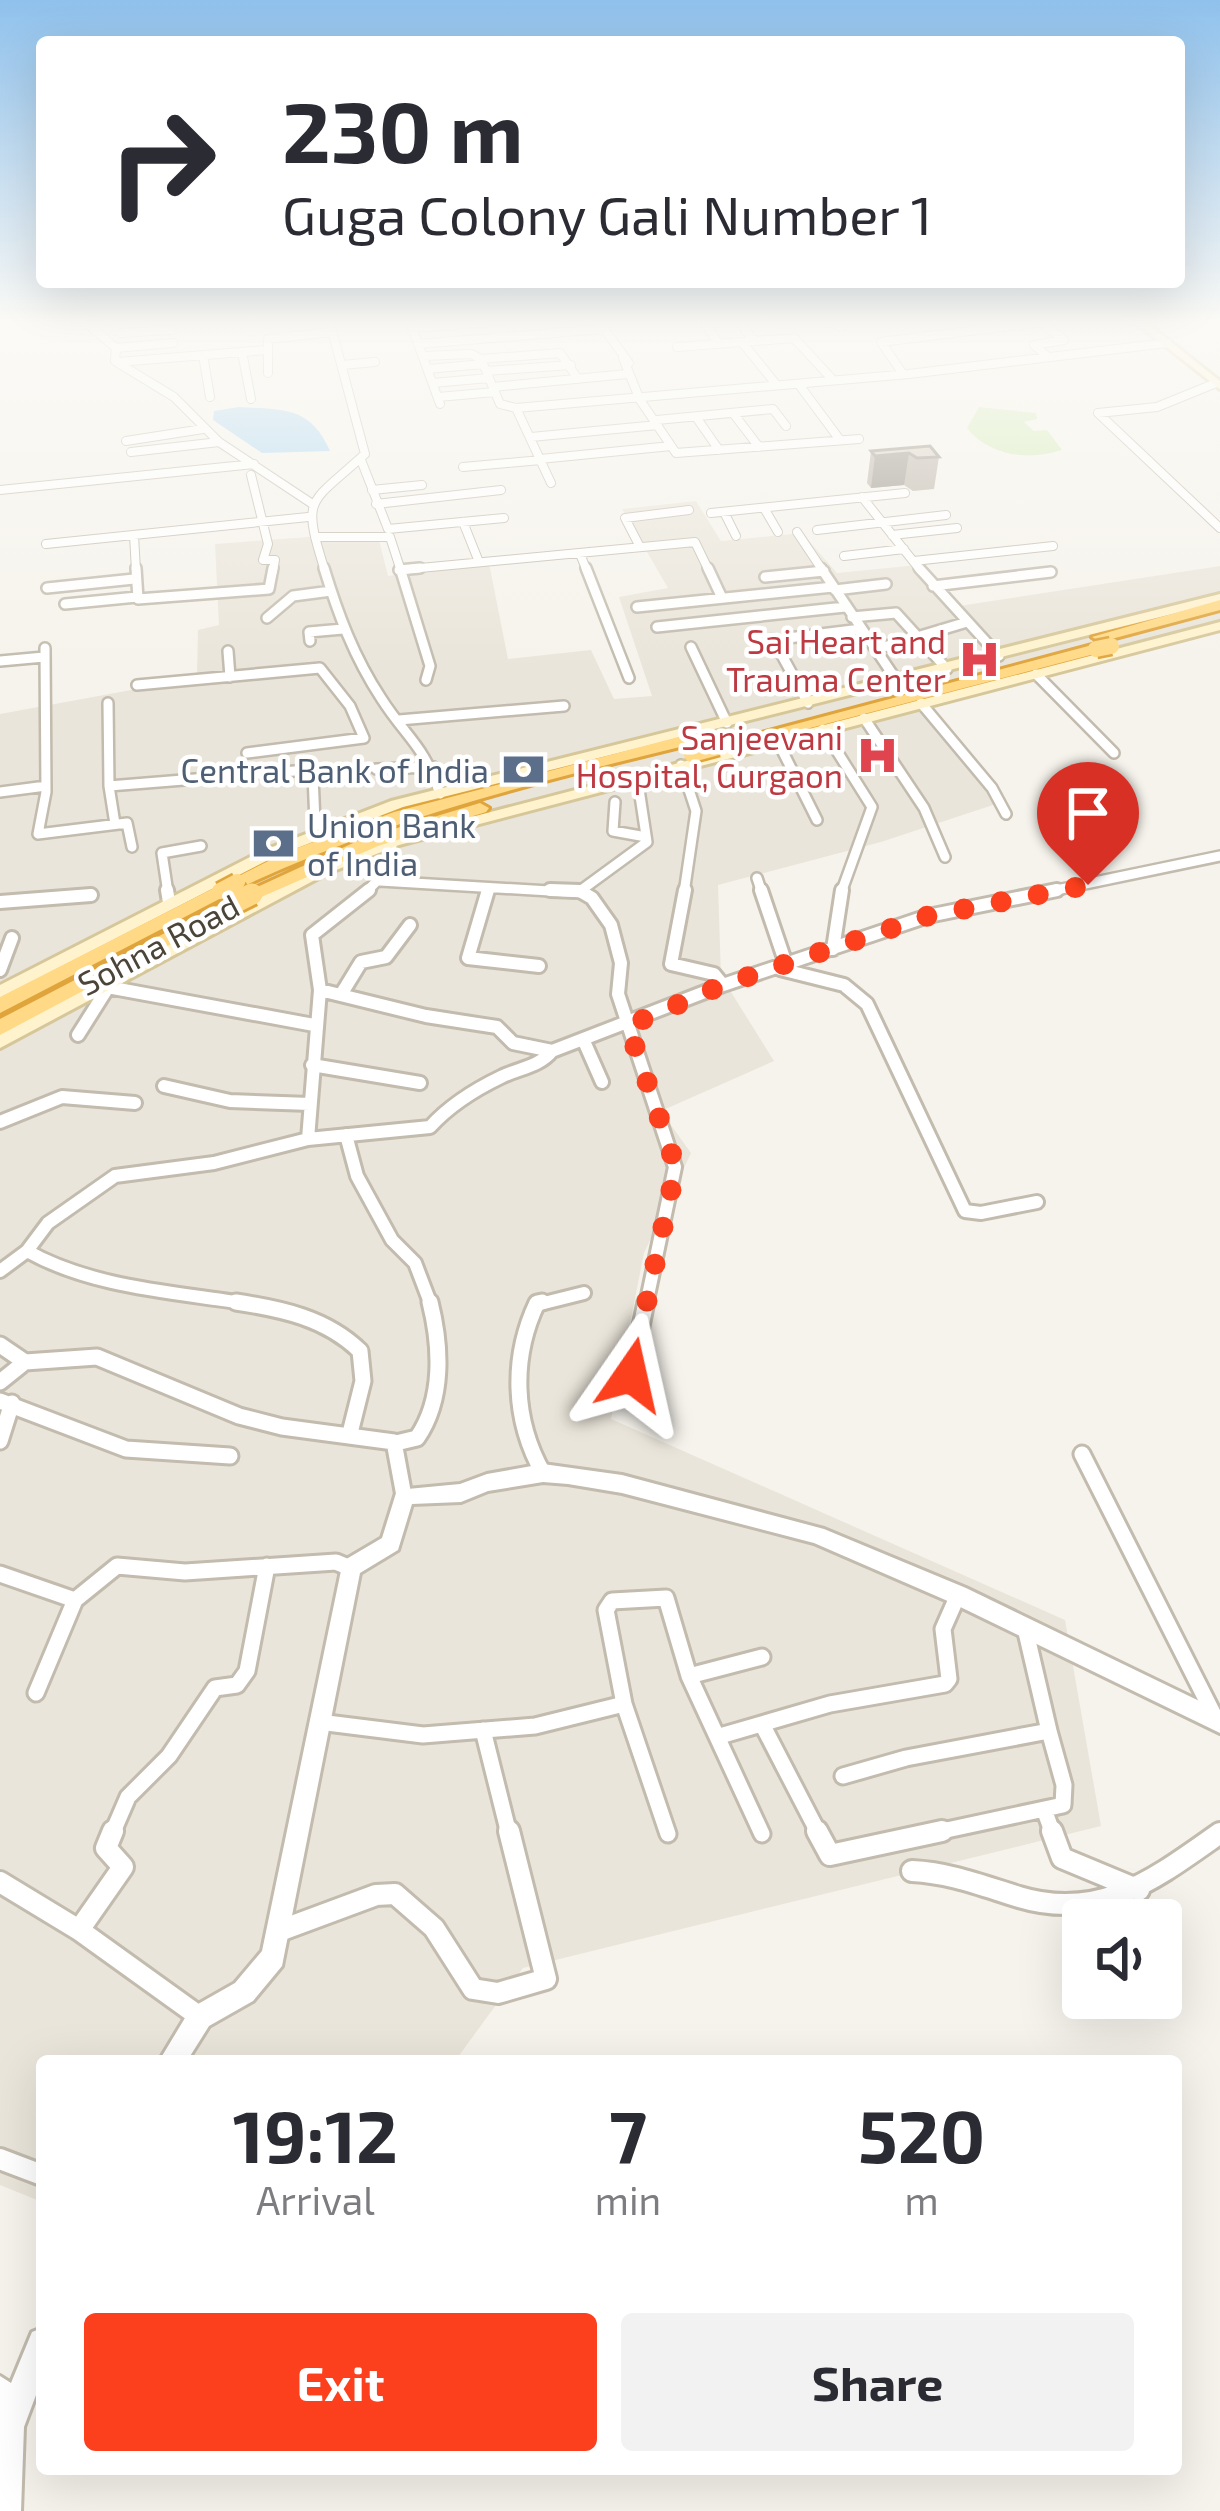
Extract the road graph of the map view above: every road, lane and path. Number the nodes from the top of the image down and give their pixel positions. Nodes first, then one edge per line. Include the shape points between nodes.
1 (157, 436) edge
2 (211, 436) edge
3 (362, 436) edge
4 (540, 436) edge
5 (589, 436) edge
6 (665, 436) edge
7 (709, 436) edge
8 (751, 436) edge
9 (837, 436) edge
10 (1123, 436) edge
11 (531, 437) joint
12 (859, 439) dead end
13 (840, 440) junction
14 (126, 441) dead end
15 (219, 442) junction
16 (671, 446) junction
17 (759, 447) junction
18 (719, 451) junction
19 (131, 452) dead end
20 (600, 453) junction
21 (540, 459) junction
22 (361, 460) junction
23 (463, 467) dead end
24 (253, 469) junction
25 (235, 477) dead end
26 (551, 483) dead end
27 (422, 485) dead end
28 (0, 490) edge
29 (372, 490) junction
30 (501, 490) dead end
31 (905, 493) dead end
32 (862, 497) junction
33 (311, 503) junction
34 (376, 504) junction
35 (616, 505) dead end
36 (764, 508) junction
37 (689, 510) dead end
38 (724, 512) junction
39 (711, 513) dead end
40 (946, 514) dead end
41 (308, 517) junction
42 (504, 518) dead end
43 (625, 518) junction
44 (262, 521) junction
45 (463, 522) junction
46 (882, 523) junction
47 (957, 528) dead end
48 (1220, 528) edge
49 (817, 530) dead end
50 (778, 532) dead end
51 (797, 532) dead end
52 (892, 535) junction
53 (134, 536) junction
54 (736, 536) dead end
55 (315, 537) junction
56 (46, 544) dead end
57 (1053, 546) dead end
58 (640, 548) junction
59 (904, 549) junction
60 (580, 554) junction
61 (844, 556) dead end
62 (478, 562) junction
63 (914, 562) junction
64 (400, 570) junction
65 (824, 572) junction
66 (1051, 572) dead end
67 (778, 576) junction
68 (765, 577) dead end
69 (134, 580) junction
70 (886, 584) dead end
71 (933, 586) junction
72 (47, 588) dead end
73 (834, 588) junction
74 (269, 589) junction
75 (331, 591) junction
76 (789, 591) junction
77 (137, 597) junction
78 (722, 598) junction
79 (281, 599) junction
80 (1220, 602) edge
81 (65, 604) dead end
82 (637, 607) dead end
83 (845, 607) junction
84 (802, 611) junction
85 (852, 617) junction
86 (1220, 617) edge
87 (267, 618) dead end
88 (967, 622) junction
89 (1220, 626) edge
90 (657, 627) dead end
91 (343, 628) junction
92 (861, 629) junction
93 (788, 638) dead end
94 (773, 639) dead end
95 (917, 639) junction
96 (310, 641) dead end
97 (1098, 643) junction
98 (691, 647) dead end
99 (877, 649) junction
100 (228, 651) dead end
101 (999, 656) junction
102 (0, 661) edge
103 (947, 669) junction
104 (1036, 674) junction
105 (230, 677) junction
106 (629, 678) dead end
107 (426, 680) dead end
108 (897, 681) junction
109 (137, 685) dead end
110 (382, 701) junction
111 (108, 703) dead end
112 (808, 703) junction
113 (920, 703) junction
114 (350, 706) junction
115 (564, 706) dead end
116 (864, 718) junction
117 (399, 719) junction
118 (727, 722) junction
119 (823, 728) junction
120 (777, 740) junction
121 (698, 747) junction
122 (247, 753) dead end
123 (1114, 753) dead end
124 (434, 767) junction
125 (376, 769) dead end
126 (637, 776) junction
127 (46, 786) junction
128 (109, 786) junction
129 (0, 792) edge
130 (440, 794) junction
131 (615, 802) dead end
132 (1006, 814) dead end
133 (817, 820) dead end
134 (115, 824) junction
135 (320, 831) junction
136 (646, 836) junction
137 (393, 842) junction
138 (201, 846) dead end
139 (132, 847) dead end
140 (1220, 856) edge
141 (946, 857) dead end
142 (757, 878) dead end
143 (380, 880) junction
144 (488, 888) junction
145 (236, 892) junction
146 (580, 892) junction
147 (91, 895) dead end
148 (0, 902) edge
149 (169, 902) junction
150 (410, 925) dead end
151 (12, 938) dead end
152 (833, 949) junction
153 (539, 966) dead end
154 (783, 968) junction
155 (0, 970) edge
156 (723, 985) junction
157 (105, 987) junction
158 (320, 990) junction
159 (0, 992) edge
160 (342, 993) junction
161 (0, 1006) edge
162 (314, 1025) junction
163 (628, 1026) junction
164 (0, 1028) edge
165 (79, 1035) dead end
166 (583, 1039) junction
167 (0, 1042) edge
168 (552, 1051) junction
169 (312, 1066) junction
170 (602, 1082) dead end
171 (420, 1083) dead end
172 (164, 1086) dead end
173 (135, 1103) dead end
174 (310, 1104) junction
175 (0, 1122) edge
176 (346, 1135) junction
177 (308, 1139) junction
178 (1037, 1202) dead end
179 (27, 1251) junction
180 (1, 1267) edge
181 (584, 1293) dead end
182 (0, 1345) edge
183 (26, 1362) junction
184 (631, 1375) dead end
185 (0, 1382) edge
186 (6, 1402) edge
187 (350, 1433) junction
188 (0, 1441) edge
189 (396, 1443) junction
190 (1082, 1454) dead end
191 (230, 1456) dead end
192 (543, 1474) junction
193 (404, 1496) junction
194 (267, 1566) junction
195 (350, 1568) junction
196 (0, 1574) edge
197 (958, 1595) junction
198 (75, 1600) junction
199 (1025, 1628) junction
200 (762, 1657) dead end
201 (689, 1676) junction
202 (36, 1693) dead end
203 (624, 1704) junction
204 (319, 1722) junction
205 (1219, 1722) edge
206 (763, 1726) junction
207 (483, 1730) junction
208 (1049, 1731) junction
209 (720, 1736) junction
210 (843, 1776) dead end
211 (1045, 1812) junction
212 (762, 1834) dead end
213 (1220, 1834) edge
214 (668, 1835) dead end
215 (912, 1871) dead end
216 (0, 1882) edge
217 (1139, 1890) junction
218 (79, 1930) junction
219 (279, 1931) junction
220 (200, 2017) junction
221 (176, 2055) edge
222 (0, 2159) edge
223 (36, 2173) edge
224 (36, 2357) edge
225 (0, 2391) edge
226 (9, 2427) junction
227 (6, 2511) edge

1 - 14 street
2 - 15 street
3 - 22 street
4 - 11 street
5 - 20 street
6 - 16 street
7 - 18 street
8 - 17 street
9 - 13 street
10 - 48 street
11 - 21 street
12 - 13 street
13 - 17 street
15 - 19 street
15 - 24 street
16 - 18 street via 676,453
16 - 20 street
17 - 18 street
20 - 21 street
21 - 23 street
21 - 26 street
22 - 29 street
22 - 33 street
24 - 25 street
24 - 28 street
24 - 33 street
24 - 44 street
27 - 29 street
29 - 34 street
30 - 34 street
31 - 32 street
32 - 36 street
32 - 46 street
33 - 41 street
34 - 45 street via 388,529
35 - 43 street
36 - 38 street
36 - 50 street
37 - 43 street
38 - 39 street
38 - 54 street
40 - 46 street
41 - 44 street
41 - 55 street
42 - 45 street
43 - 58 street
44 - 53 street
44 - 74 street via 263,560 275,560
45 - 62 street
46 - 49 street
46 - 52 street
47 - 52 street
51 - 65 street
52 - 59 street
53 - 56 street
53 - 69 street
55 - 64 street via 389,536
55 - 75 street
57 - 63 street
58 - 60 street
58 - 78 street via 695,542
59 - 61 street
59 - 63 street
60 - 62 street
60 - 106 street
62 - 64 street
63 - 71 street
64 - 107 street via 430,666
65 - 67 street
65 - 73 street
66 - 71 street
67 - 68 street
67 - 76 street
69 - 72 street
69 - 77 street
70 - 73 street
71 - 88 street
73 - 76 street
73 - 83 street
74 - 77 street
74 - 79 street
75 - 79 street
75 - 91 street
76 - 78 street
76 - 84 street
77 - 81 street
78 - 82 street
79 - 87 street
80 - 97 highway, Sohna Road
83 - 84 street
83 - 85 street
84 - 90 street
85 - 92 street
85 - 95 street via 896,613
86 - 97 highway, Sohna Road
88 - 95 street
88 - 101 street
89 - 97 main road
91 - 96 street via 309,632
91 - 110 street
92 - 93 street
92 - 99 street
94 - 112 street
95 - 99 street
95 - 103 street
97 - 101 main road
97 - 104 main road
97 - 121 highway, Sohna Road
98 - 118 street
99 - 108 street
100 - 105 street
101 - 103 main road
102 - 127 street via 44,653
103 - 108 main road
104 - 113 main road
104 - 123 street
105 - 109 street
105 - 114 street via 320,668
108 - 112 main road
110 - 114 street
110 - 117 street
111 - 128 street
112 - 118 main road
113 - 116 main road
113 - 132 street
114 - 122 street via 363,740
115 - 117 street
116 - 119 main road
116 - 141 street
117 - 124 street
118 - 121 main road
119 - 120 main road
119 - 152 street via 872,807 839,897
120 - 121 main road
120 - 133 street
121 - 126 main road
121 - 130 main road
121 - 145 highway, Sohna Road via 427,824
121 - 156 street via 695,820 670,964 714,974
124 - 125 street
124 - 130 street
126 - 136 street
126 - 137 main road
127 - 129 street
127 - 134 street via 38,833
128 - 134 street
128 - 135 street via 307,770
130 - 135 main road
131 - 136 street via 614,831
134 - 139 street via 127,823
135 - 145 main road
136 - 146 street
137 - 143 street
137 - 145 main road
138 - 149 street via 161,853
140 - 152 street via 946,911
142 - 154 street
143 - 144 street
143 - 158 street via 312,935
144 - 146 street
144 - 153 street via 468,958
145 - 149 main road
145 - 157 main road
145 - 161 highway, Sohna Road
145 - 164 highway, Sohna Road
146 - 163 street via 611,925
147 - 148 street
149 - 159 main road
150 - 160 street via 386,957 361,962
151 - 155 street
152 - 154 street
154 - 156 street
154 - 178 street via 844,985 867,1004 965,1211
156 - 163 street
157 - 162 street
157 - 165 street
157 - 167 main road
158 - 160 street
158 - 162 street
160 - 168 street via 496,1027 514,1042
162 - 169 street
163 - 166 street
163 - 184 street via 676,1167
166 - 168 street
166 - 170 street
168 - 176 street via 445,1111 436,1125
169 - 171 street
169 - 174 street
172 - 174 street via 230,1101
173 - 175 street via 62,1097
174 - 177 street
176 - 177 street
176 - 189 street via 358,1184 392,1242 415,1263 438,1332 434,1401 420,1437
177 - 179 street via 115,1176 48,1223
179 - 180 street
179 - 187 street via 104,1278 291,1312 350,1337 362,1353 362,1381
181 - 192 street via 537,1303 517,1373 526,1450
182 - 183 street
183 - 185 street
183 - 187 street via 97,1357 239,1416
186 - 188 street
186 - 191 street via 126,1449
187 - 189 street
189 - 193 street
190 - 205 street
192 - 193 street
192 - 197 street via 622,1484 817,1535
193 - 195 street via 391,1544
194 - 195 street
194 - 198 street via 184,1572 121,1565
194 - 218 street via 247,1671 237,1685 215,1688 169,1756 128,1797 106,1848 123,1867
195 - 204 street
196 - 198 street
197 - 199 street
197 - 206 street via 943,1629 945,1684 830,1704
198 - 202 street
199 - 205 street
199 - 208 street
200 - 201 street
201 - 203 street via 666,1598 612,1601 606,1610
201 - 209 street
203 - 207 street
203 - 214 street
204 - 207 street via 422,1735
204 - 219 street
206 - 209 street
206 - 211 street via 830,1855
207 - 219 street via 546,1979 497,1994 473,1989 434,1928 395,1894
208 - 210 street
208 - 211 street via 1066,1795
209 - 212 street
211 - 217 street via 1062,1858
213 - 217 street
215 - 217 street via 949,1872 1061,1909
216 - 218 street
218 - 220 street
219 - 220 street via 257,1982
220 - 221 street
222 - 223 street
224 - 226 street
225 - 226 street
226 - 227 street

